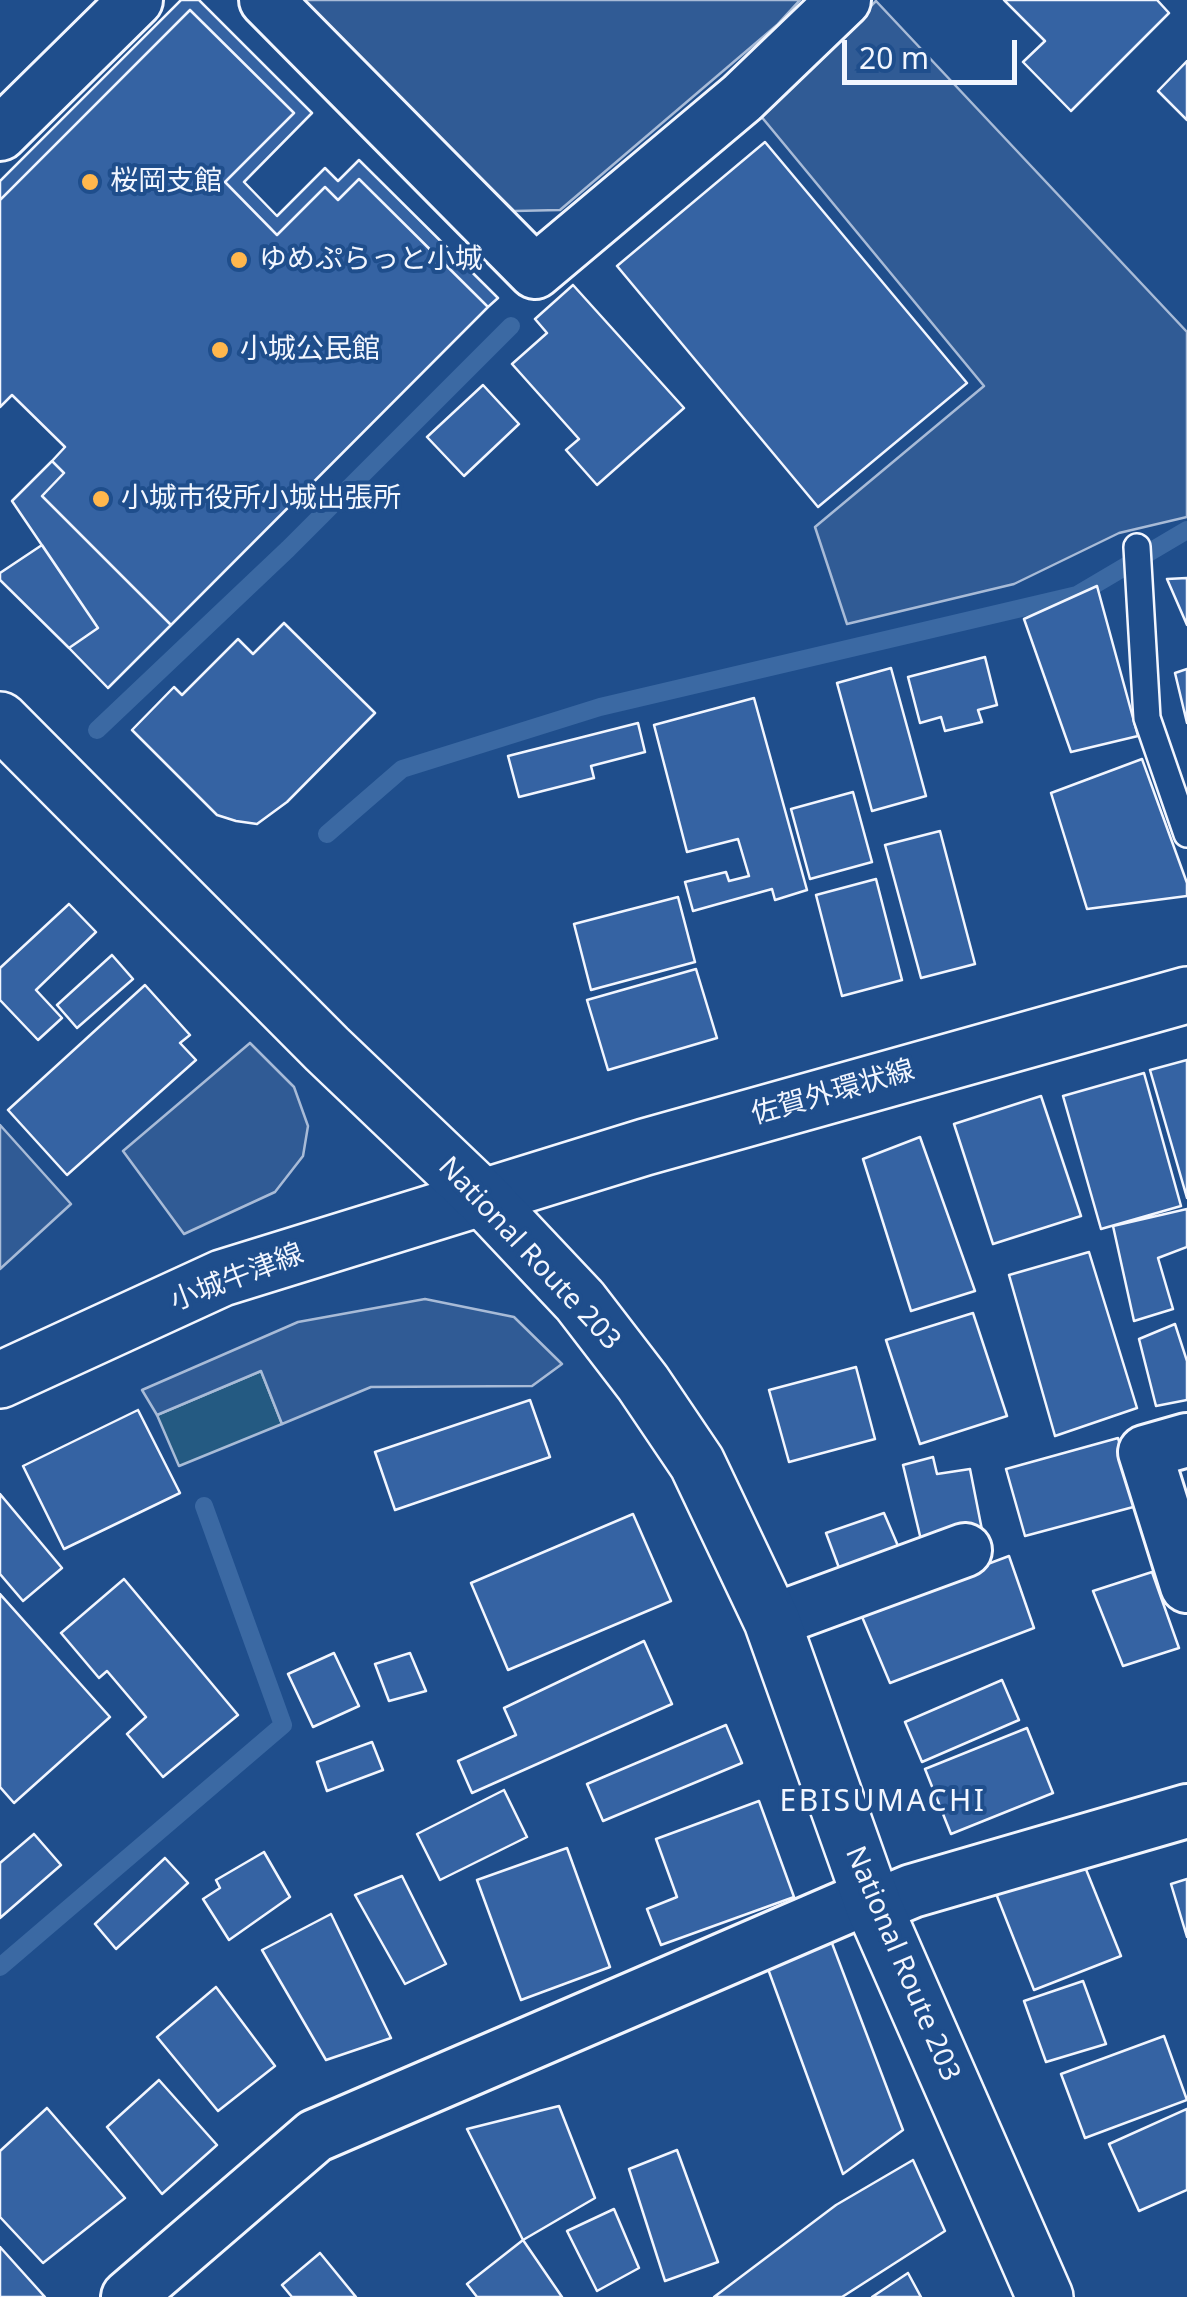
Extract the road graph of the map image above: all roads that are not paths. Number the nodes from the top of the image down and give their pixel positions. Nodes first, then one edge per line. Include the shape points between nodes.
1 (136, 0) edge
2 (266, 0) edge
3 (844, 0) edge
4 (0, 134) edge
5 (1136, 547) dead end
6 (0, 720) edge
7 (1187, 834) edge
8 (1187, 996) edge
9 (481, 1196) junction
10 (0, 1380) edge
11 (1187, 1440) edge
12 (965, 1550) dead end
13 (1187, 1586) edge
14 (772, 1621) junction
15 (1187, 1811) edge
16 (872, 1901) junction
17 (128, 2297) edge
18 (1045, 2297) edge

1 - 4 street
2 - 3 street via 535,272 742,98
5 - 7 lane via 1147,718
6 - 9 main road, National Route 203
8 - 9 main road, 佐賀外環状線
9 - 10 main road, 小城牛津線 via 222,1278
9 - 14 main road, National Route 203 via 580,1301 643,1383 696,1464
11 - 13 street via 1146,1452
12 - 14 street
14 - 16 main road, National Route 203
15 - 16 street
16 - 17 street via 315,2136
16 - 18 main road, National Route 203

